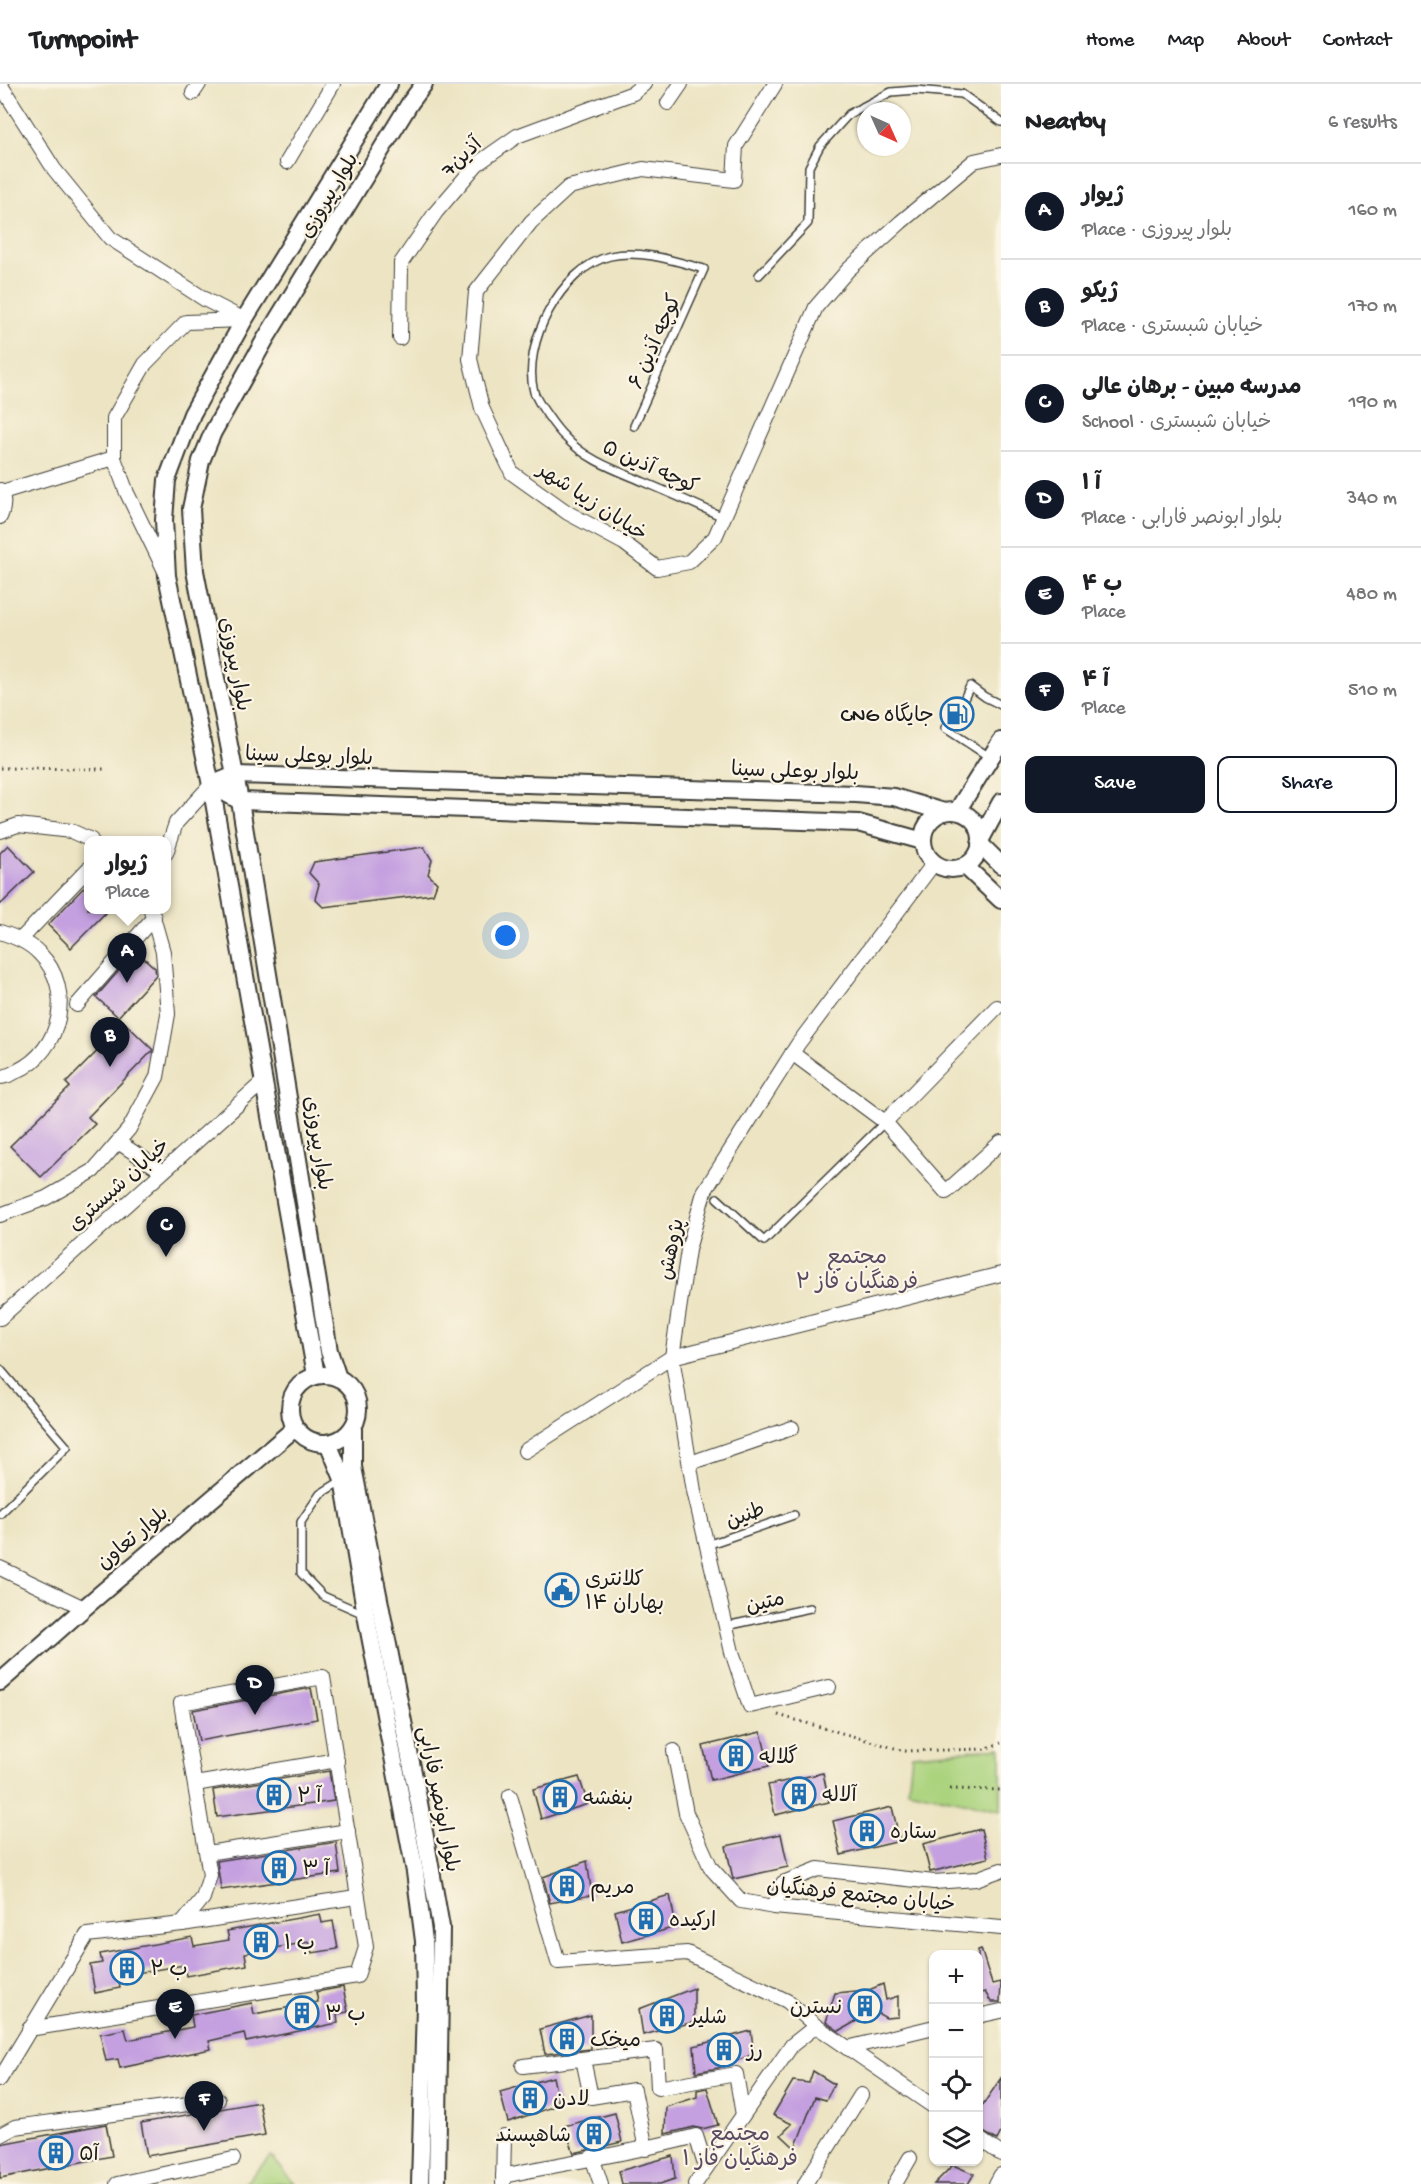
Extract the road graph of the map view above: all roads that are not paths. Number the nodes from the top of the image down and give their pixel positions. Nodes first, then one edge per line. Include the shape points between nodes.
1 (0, 84) edge
2 (333, 84) edge
3 (389, 84) edge
4 (424, 84) edge
5 (645, 84) edge
6 (681, 84) edge
7 (775, 84) edge
8 (668, 102) dead end
9 (1001, 122) edge
10 (1001, 155) edge
11 (286, 162) dead end
12 (704, 269) joint
13 (759, 275) dead end
14 (244, 320) junction
15 (400, 338) dead end
16 (634, 426) dead end
17 (114, 458) junction
18 (1, 491) edge
19 (0, 517) edge
20 (723, 517) junction
21 (168, 576) junction
22 (1001, 705) edge
23 (1001, 741) edge
24 (991, 758) junction
25 (235, 775) junction
26 (211, 785) junction
27 (240, 801) junction
28 (1001, 802) edge
29 (951, 812) junction
30 (1, 831) edge
31 (84, 837) edge
32 (171, 838) edge
33 (923, 841) junction
34 (980, 842) junction
35 (934, 863) junction
36 (1001, 865) edge
37 (965, 866) junction
38 (84, 873) edge
39 (1001, 900) edge
40 (151, 914) edge
41 (152, 914) edge
42 (0, 932) edge
43 (21, 939) junction
44 (77, 1005) dead end
45 (996, 1007) dead end
46 (792, 1053) junction
47 (0, 1077) edge
48 (264, 1081) junction
49 (885, 1122) junction
50 (118, 1142) junction
51 (1001, 1142) edge
52 (162, 1171) junction
53 (717, 1198) dead end
54 (0, 1215) edge
55 (1001, 1274) edge
56 (0, 1318) edge
57 (672, 1357) junction
58 (0, 1368) edge
59 (316, 1375) junction
60 (338, 1377) junction
61 (353, 1426) junction
62 (295, 1428) junction
63 (792, 1428) dead end
64 (328, 1443) junction
65 (525, 1451) dead end
66 (690, 1463) junction
67 (343, 1479) junction
68 (0, 1514) edge
69 (794, 1515) dead end
70 (707, 1545) junction
71 (0, 1569) edge
72 (84, 1608) junction
73 (810, 1608) dead end
74 (374, 1613) junction
75 (726, 1626) junction
76 (0, 1682) edge
77 (829, 1687) dead end
78 (674, 1751) dead end
79 (337, 1760) junction
80 (195, 1784) junction
81 (510, 1796) dead end
82 (348, 1830) junction
83 (207, 1853) junction
84 (1001, 1870) edge
85 (356, 1897) junction
86 (774, 1907) junction
87 (182, 1924) junction
88 (1001, 1928) edge
89 (1001, 2011) edge
90 (983, 2015) edge
91 (816, 2026) junction
92 (929, 2028) edge
93 (29, 2029) junction
94 (847, 2048) junction
95 (583, 2059) junction
96 (523, 2066) dead end
97 (0, 2079) edge
98 (861, 2095) dead end
99 (218, 2100) dead end
100 (929, 2104) edge
101 (743, 2115) junction
102 (0, 2135) edge
103 (504, 2136) dead end
104 (983, 2141) edge
105 (646, 2149) junction
106 (1001, 2154) edge
107 (592, 2157) junction
108 (910, 2158) dead end
109 (233, 2159) dead end
110 (706, 2168) junction
111 (1001, 2175) edge
112 (503, 2180) edge
113 (117, 2184) edge
114 (420, 2184) edge
115 (437, 2184) edge
116 (601, 2184) edge
117 (695, 2184) edge
118 (805, 2184) edge
119 (895, 2184) edge
120 (996, 2184) edge

1 - 14 street via 54,169 110,238
2 - 11 street
3 - 14 street, بلوار پیروزی
4 - 25 street, بلوار پیروزی via 266,338 201,461 191,509 195,571
5 - 15 street, آذین7 via 633,93 517,136 477,164 436,212 401,263
6 - 8 street
7 - 20 street, خیابان زیبا شهر via 736,146 734,180 643,169 570,187 531,222 476,292 470,359 482,408 512,473 657,568 689,562 714,537
9 - 13 lane via 962,93 915,90 891,92 849,114 820,146 809,167 808,223
10 - 20 street, خیابان زیبا شهر via 975,161 848,270 816,307
12 - 16 lane, کوچه آذین ۶
12 - 20 lane, کوچه آذین ۵ via 636,254 609,256 578,272 559,294 537,333 531,370 535,394 564,437 593,460
14 - 17 street via 186,322 145,364 114,418
14 - 21 street, بلوار پیروزی via 192,414 167,480 164,520
17 - 18 street
17 - 21 street
18 - 19 street via 4,501
21 - 26 street, بلوار پیروزی
22 - 24 lane via 970,686 957,714 945,728
23 - 24 street
24 - 29 street
25 - 26 street, بلوار بوعلی سینا
25 - 27 street, بلوار پیروزی
25 - 29 street, بلوار بوعلی سینا via 856,794 894,797
26 - 27 street
26 - 32 street via 176,823
26 - 48 street, بلوار پیروزی
27 - 33 street via 858,823
27 - 60 street, بلوار پیروزی via 328,1351
28 - 34 street
29 - 33 street via 933,818 925,828
29 - 34 street via 969,816 977,826
30 - 31 street via 18,825 71,831
33 - 35 street
34 - 36 street
34 - 37 street via 977,853
35 - 37 street via 944,868
35 - 46 street, پژوهش
37 - 39 street
38 - 43 street
40 - 44 street
41 - 50 street via 163,952 168,1014 157,1077
42 - 43 street
43 - 47 street via 41,954 55,975 61,1000 58,1026 46,1048 28,1066
45 - 49 street
46 - 49 street
46 - 57 street, پژوهش via 704,1192 688,1250
48 - 52 street, خیابان شبستری
48 - 59 street, بلوار پیروزی
49 - 51 street via 946,1192
49 - 53 lane via 764,1241
50 - 52 street
50 - 54 street via 93,1171 46,1198
52 - 56 street, خیابان شبستری
55 - 57 street
57 - 65 street
57 - 66 street, پژوهش
58 - 68 lane via 67,1447
59 - 60 street
59 - 62 street via 295,1390 290,1403
60 - 61 street via 347,1383 358,1404
61 - 64 street via 347,1435
61 - 74 street, بلوار ابونصر فارابی via 353,1467
62 - 64 street via 315,1443
62 - 72 street, بلوار تعاون
63 - 66 street
64 - 67 street, بلوار ابونصر فارابی
66 - 70 street, پژوهش
67 - 74 street, بلوار ابونصر فارابی
67 - 74 lane via 320,1494 301,1522 301,1574 323,1596
69 - 70 lane, طنین
70 - 75 street, پژوهش
71 - 72 street
72 - 76 street, بلوار تعاون
73 - 75 lane, متین
74 - 114 street, بلوار ابونصر فارابی via 424,1941 426,2005
74 - 115 street, بلوار ابونصر فارابی via 441,1927
75 - 77 street, پژوهش via 750,1706
78 - 86 street, خیابان مجتمع فرهنگیان via 686,1813 711,1868 741,1901
79 - 80 street
79 - 80 street via 322,1677 181,1703
79 - 82 street
80 - 83 street
81 - 91 street via 558,1962 687,1953 787,2001
82 - 83 street
82 - 85 street
83 - 87 street via 210,1875 203,1898
84 - 86 street via 976,1879 934,1882 818,1869 783,1883
85 - 87 street
85 - 93 street via 366,1947 357,1976
86 - 88 street, خیابان مجتمع فرهنگیان
87 - 93 street via 87,1935
89 - 90 street
91 - 94 street
91 - 101 street via 792,2045
92 - 94 street
93 - 97 street
94 - 100 street
95 - 96 street
95 - 101 street via 656,2050 658,2088 736,2074
95 - 105 street via 591,2097 634,2090
98 - 118 street
99 - 102 street via 15,2127
101 - 110 street
103 - 112 street
104 - 106 street
105 - 107 street
105 - 110 street via 696,2136
107 - 112 street
107 - 116 street
108 - 119 street
109 - 113 street
110 - 117 street
111 - 120 street

